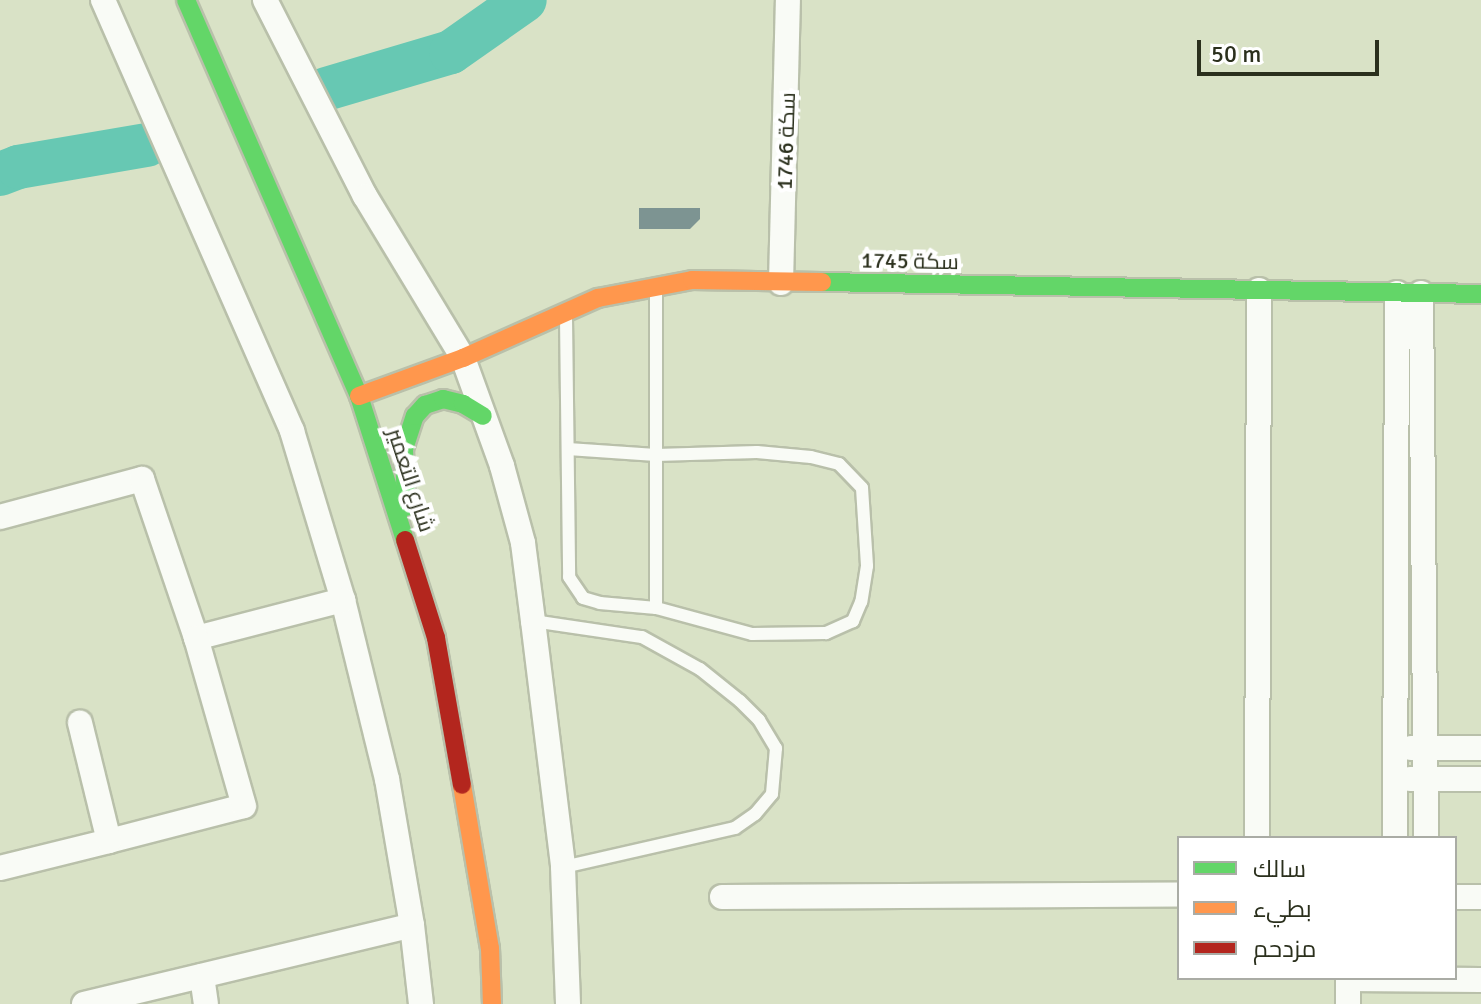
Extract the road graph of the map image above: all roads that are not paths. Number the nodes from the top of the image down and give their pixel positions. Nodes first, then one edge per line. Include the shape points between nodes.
1 (103, 0) edge
2 (186, 0) edge
3 (265, 0) edge
4 (788, 0) edge
5 (781, 283) junction
6 (656, 284) junction
7 (1259, 290) junction
8 (1409, 293) junction
9 (1481, 294) edge
10 (565, 310) junction
11 (463, 358) junction
12 (359, 396) junction
13 (483, 416) junction
14 (568, 449) junction
15 (656, 455) junction
16 (0, 517) edge
17 (406, 543) junction
18 (343, 600) junction
19 (656, 608) junction
20 (533, 621) junction
21 (196, 638) junction
22 (80, 723) dead end
23 (1396, 747) junction
24 (1426, 748) junction
25 (1481, 748) edge
26 (1396, 779) junction
27 (1426, 779) junction
28 (1481, 779) edge
29 (1257, 836) edge
30 (1395, 836) edge
31 (1426, 836) edge
32 (109, 841) junction
33 (563, 867) junction
34 (0, 868) edge
35 (1177, 895) edge
36 (722, 897) dead end
37 (1457, 897) edge
38 (1481, 897) edge
39 (412, 925) junction
40 (202, 976) junction
41 (1348, 980) edge
42 (1457, 980) edge
43 (1481, 980) edge
44 (84, 1004) edge
45 (206, 1004) edge
46 (421, 1004) edge
47 (492, 1004) edge
48 (568, 1004) edge
49 (1348, 1004) edge

1 - 18 street via 292,431
2 - 12 main road, شارع التعمير
3 - 11 street via 365,196
4 - 5 street, سكة 1746
5 - 6 main road, سكة 1745
5 - 7 main road, سكة 1745
6 - 10 main road, سكة 1745
6 - 15 lane
7 - 8 main road, سكة 1745
7 - 29 street
8 - 9 main road, سكة 1745
8 - 23 street
8 - 24 street
10 - 11 main road, سكة 1745
10 - 14 lane
11 - 12 main road, سكة 1745
11 - 13 street
12 - 17 main road, شارع التعمير
13 - 17 main road via 443,399 425,405 415,416 404,449
13 - 20 street via 523,543
14 - 15 lane
14 - 19 lane via 569,577 583,598
15 - 19 lane
15 - 19 lane via 757,452 839,464 862,488 867,566 853,621 826,633 752,634
16 - 21 street via 142,479
17 - 47 main road, شارع التعمير via 436,638 490,948
18 - 21 street
18 - 39 street via 387,779
20 - 33 street
20 - 33 lane via 642,637 700,669 740,701 776,748 772,794 735,828
21 - 32 street via 244,806
22 - 32 street
23 - 24 street
23 - 26 street
24 - 25 street
24 - 27 street
26 - 27 street
26 - 30 street
27 - 28 street
27 - 31 street
32 - 34 street
33 - 48 street
35 - 36 street
37 - 38 street
39 - 40 street
39 - 46 street
40 - 44 street
40 - 45 street
41 - 49 street
42 - 43 street

